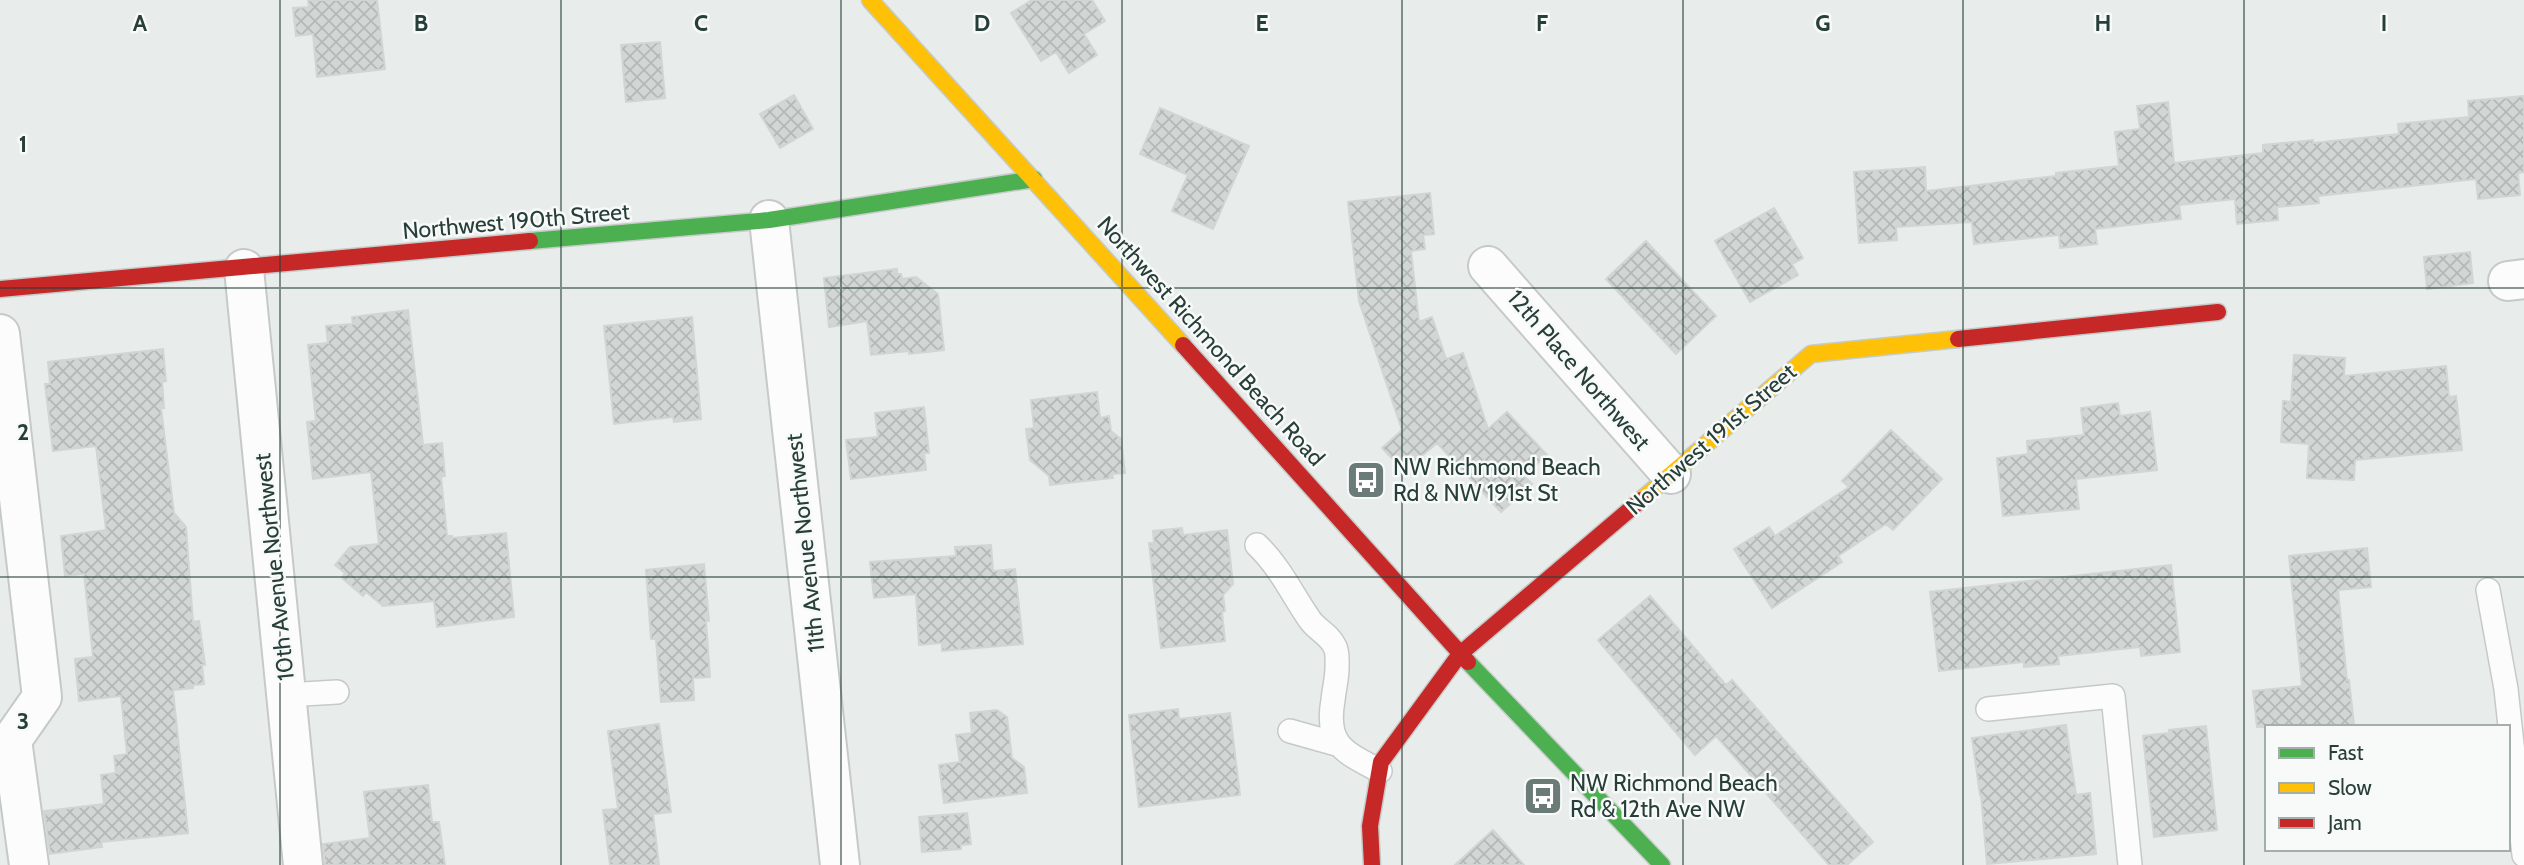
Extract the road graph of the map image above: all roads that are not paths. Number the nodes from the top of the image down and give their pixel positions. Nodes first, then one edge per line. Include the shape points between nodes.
1 (870, 0) edge
2 (1034, 179) junction
3 (769, 220) junction
4 (1488, 266) dead end
5 (244, 269) junction
6 (0, 289) edge
7 (2218, 312) dead end
8 (0, 334) edge
9 (1671, 474) junction
10 (1257, 545) dead end
11 (2488, 590) dead end
12 (1461, 654) junction
13 (337, 692) dead end
14 (286, 695) junction
15 (1988, 709) dead end
16 (2510, 725) edge
17 (2510, 726) edge
18 (1290, 731) dead end
19 (1336, 744) junction
20 (1380, 771) junction
21 (2524, 855) edge
22 (29, 865) edge
23 (303, 865) edge
24 (840, 865) edge
25 (1372, 865) edge
26 (1662, 865) edge
27 (2130, 865) edge

1 - 2 street, Northwest Richmond Beach Road
2 - 3 street, Northwest 190th Street
2 - 12 street, Northwest Richmond Beach Road
3 - 5 street, Northwest 190th Street
3 - 24 street, 11th Avenue Northwest
4 - 9 street, 12th Place Northwest
5 - 6 street, Northwest 190th Street
5 - 14 street, 10th Avenue Northwest
7 - 9 street, Northwest 191st Street via 1811,354
8 - 22 street via 43,697 12,740
9 - 12 street, Northwest 191st Street
10 - 19 lane via 1336,648 1337,680 1330,720
11 - 16 lane
12 - 20 street, Northwest 191st Street via 1381,762
12 - 26 street, Northwest Richmond Beach Road
13 - 14 lane
14 - 23 street, 10th Avenue Northwest
15 - 27 lane via 2113,696
17 - 21 lane
18 - 19 lane
19 - 20 lane
20 - 25 street, Northwest 191st Street via 1370,826

